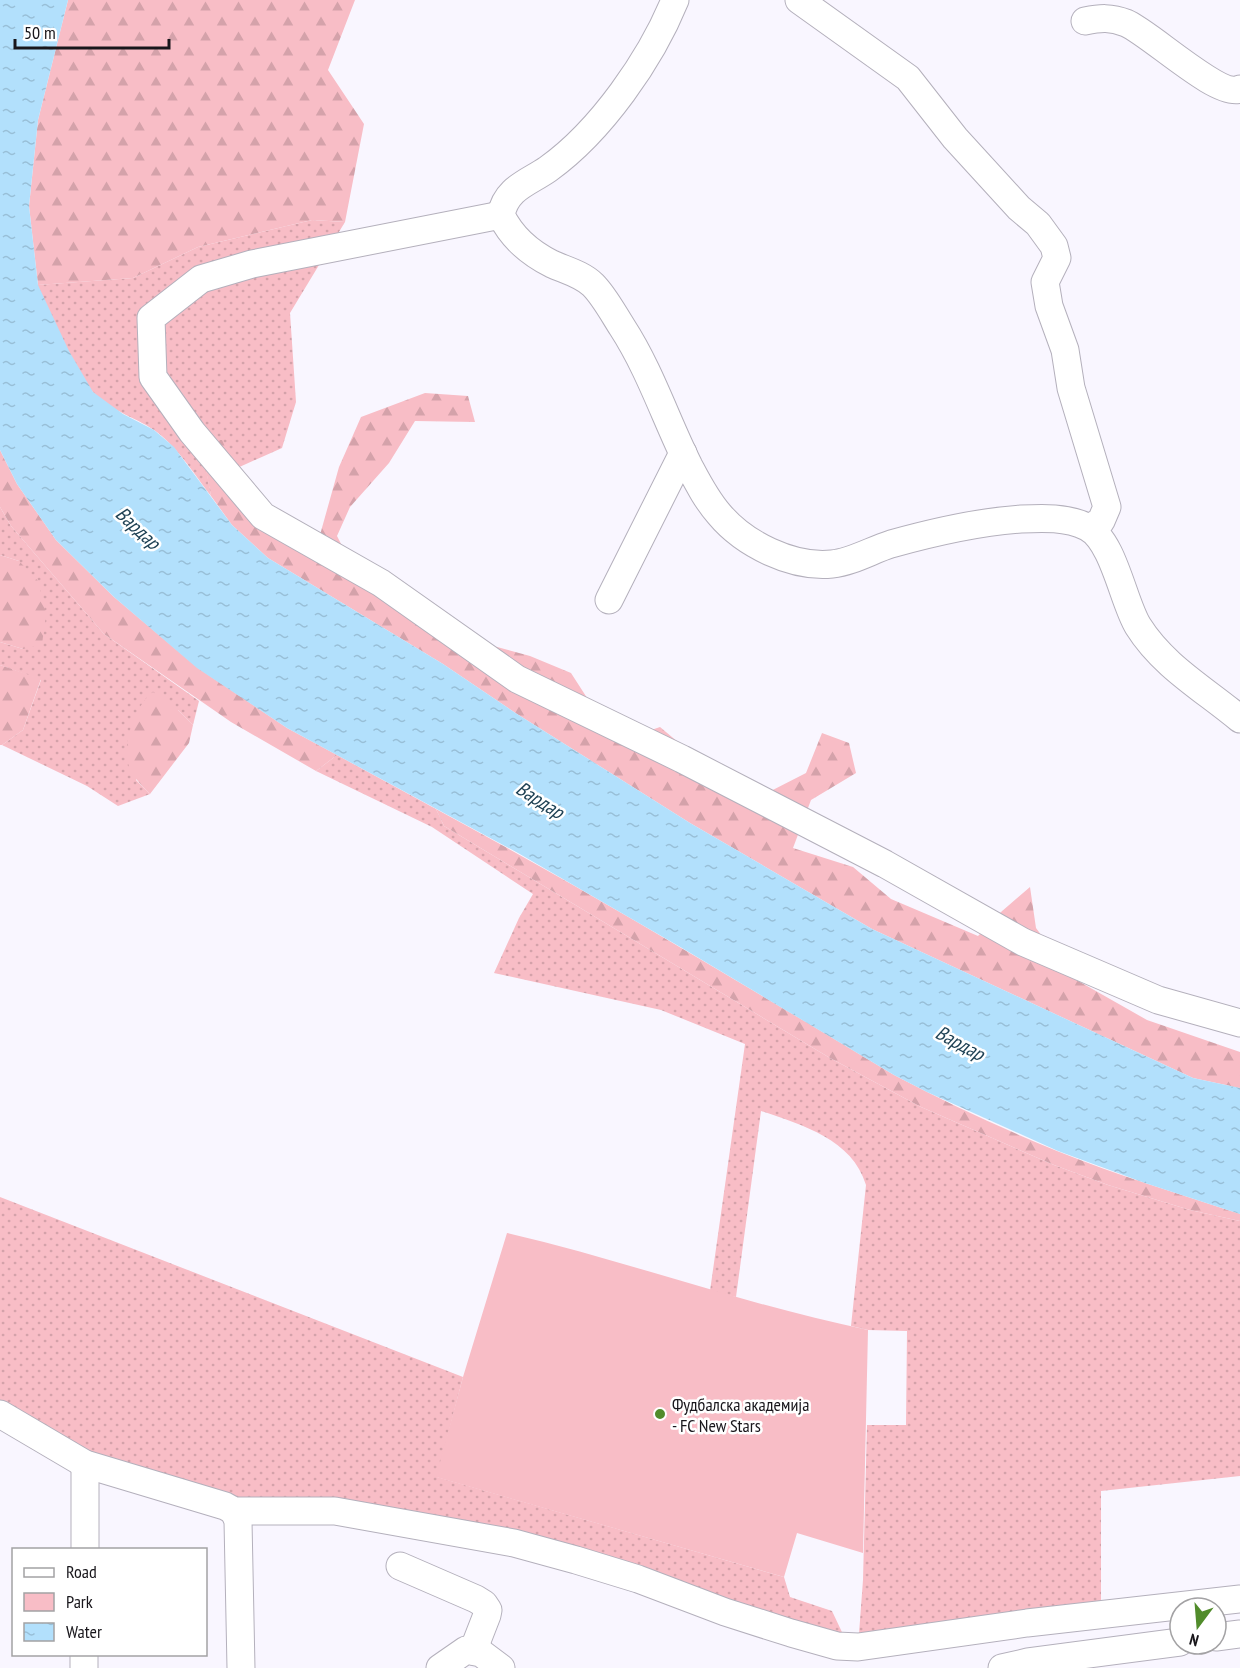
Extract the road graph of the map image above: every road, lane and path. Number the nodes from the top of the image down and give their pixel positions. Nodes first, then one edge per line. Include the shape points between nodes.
1 (675, 0) edge
2 (799, 0) edge
3 (1085, 21) dead end
4 (1240, 89) edge
5 (501, 215) junction
6 (683, 453) junction
7 (1090, 528) junction
8 (609, 600) dead end
9 (1240, 719) edge
10 (1240, 1023) edge
11 (0, 1414) edge
12 (85, 1464) junction
13 (234, 1511) junction
14 (85, 1548) edge
15 (400, 1566) dead end
16 (1240, 1599) edge
17 (1168, 1644) edge
18 (485, 1658) edge
19 (864, 1658) edge
20 (241, 1668) edge
21 (440, 1668) edge
22 (1002, 1668) edge

1 - 5 street via 652,48 616,101 576,145 508,195
2 - 7 street via 908,78 956,138 1054,246 1057,258 1046,282 1049,306 1065,350 1071,388 1107,507 1101,521
3 - 4 street via 1104,17 1127,23 1212,82 1227,90
5 - 6 street via 514,236 532,251 593,285 646,371
5 - 10 street via 263,262 201,279 151,318 153,377 192,432 263,516 381,583 517,679 875,858 1023,942 1158,1000
6 - 7 street via 704,495 740,535 783,556 816,564 834,564 888,545 973,524 1045,518
6 - 8 street
7 - 9 street via 1116,567 1136,623 1149,642 1179,672
11 - 12 street
12 - 13 street
12 - 14 street
13 - 19 street via 335,1510 514,1543 638,1579
13 - 20 street via 238,1521
15 - 18 street via 484,1604 488,1610
16 - 19 street via 1027,1623
17 - 22 street
18 - 21 street via 466,1650

